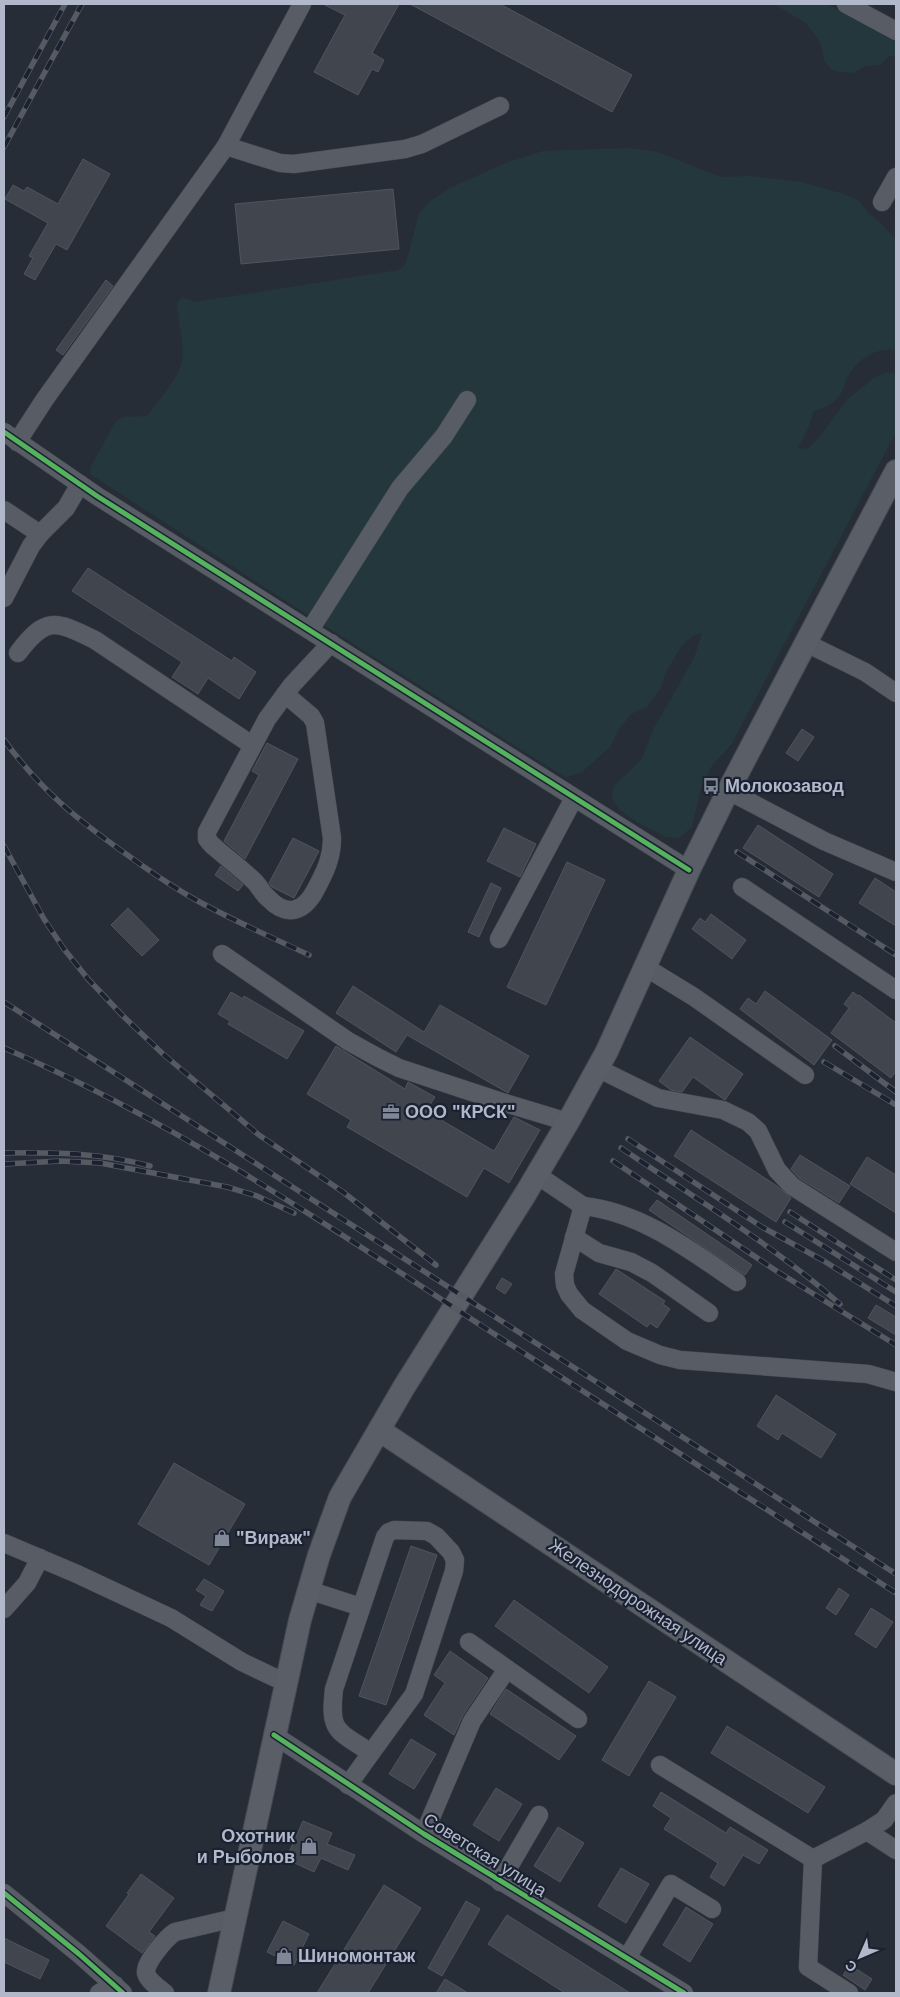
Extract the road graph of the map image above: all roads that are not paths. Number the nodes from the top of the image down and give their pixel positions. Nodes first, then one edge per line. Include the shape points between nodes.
1 (302, 4) edge
2 (846, 4) edge
3 (896, 31) edge
4 (500, 106) dead end
5 (226, 146) junction
6 (896, 177) edge
7 (882, 202) dead end
8 (468, 400) dead end
9 (11, 437) edge
10 (896, 471) edge
11 (80, 484) junction
12 (4, 510) edge
13 (40, 534) junction
14 (4, 598) edge
15 (310, 630) junction
16 (331, 643) junction
17 (806, 643) junction
18 (18, 653) dead end
19 (896, 693) edge
20 (285, 694) junction
21 (266, 719) junction
22 (232, 732) junction
23 (252, 745) junction
24 (729, 791) junction
25 (574, 798) junction
26 (689, 870) junction
27 (896, 872) edge
28 (742, 886) dead end
29 (499, 939) dead end
30 (222, 954) dead end
31 (644, 967) junction
32 (896, 990) edge
33 (597, 1068) junction
34 (806, 1075) dead end
35 (568, 1122) junction
36 (537, 1175) junction
37 (583, 1206) junction
38 (574, 1237) junction
39 (896, 1252) edge
40 (737, 1282) dead end
41 (709, 1313) dead end
42 (896, 1382) edge
43 (379, 1430) junction
44 (4, 1543) edge
45 (40, 1558) junction
46 (308, 1590) junction
47 (361, 1607) junction
48 (4, 1609) edge
49 (469, 1642) dead end
50 (507, 1669) junction
51 (286, 1683) junction
52 (578, 1719) dead end
53 (274, 1735) junction
54 (371, 1753) junction
55 (660, 1765) dead end
56 (896, 1774) edge
57 (348, 1785) junction
58 (896, 1803) edge
59 (538, 1815) dead end
60 (867, 1831) junction
61 (424, 1834) junction
62 (896, 1850) edge
63 (813, 1859) junction
64 (500, 1882) junction
65 (4, 1893) edge
66 (712, 1909) dead end
67 (234, 1918) junction
68 (627, 1958) junction
69 (119, 1989) edge
70 (99, 1993) edge
71 (165, 1993) edge
72 (220, 1993) edge
73 (684, 1993) edge
74 (849, 1993) edge

1 - 5 street
2 - 3 street
4 - 5 street via 405,149 294,164 280,163
5 - 9 street via 45,399
6 - 7 street
8 - 15 street via 444,436 400,488
9 - 11 street
10 - 17 main road
11 - 13 street via 66,508
11 - 15 street
12 - 13 street
13 - 14 street
15 - 16 street
16 - 20 street
16 - 25 street
17 - 19 street via 865,672
17 - 24 main road
18 - 22 street via 40,629 55,625 73,630 95,640
20 - 21 street
20 - 23 street via 311,716 314,723 332,838 329,865 312,897 300,910 274,904 208,839 207,832
21 - 22 street
21 - 23 street
22 - 23 street
24 - 26 main road
24 - 27 street via 824,841
25 - 26 street
25 - 29 street
26 - 31 main road
28 - 32 street
30 - 35 street via 348,1041 377,1057 418,1074
31 - 33 main road
31 - 34 street via 694,997
33 - 35 main road
33 - 39 street via 658,1098 723,1110 748,1122 758,1132 777,1170 792,1186
35 - 36 main road
36 - 37 street
36 - 43 main road
37 - 38 street
37 - 40 street via 616,1213 667,1236
38 - 41 street via 599,1253 631,1262 652,1273
38 - 42 street via 564,1274 569,1294 595,1321 643,1350 680,1360 868,1374
43 - 46 main road via 340,1497
43 - 56 main road, Железнодорожная улица
44 - 45 street
45 - 48 street via 27,1583
45 - 51 street via 171,1618 242,1662
46 - 47 street
46 - 51 main road
47 - 54 street via 334,1688 333,1722 337,1730
47 - 54 street via 389,1532 427,1531 451,1552 455,1560 454,1571 414,1694
49 - 50 street
50 - 52 street
50 - 61 street via 472,1722
51 - 53 main road
53 - 57 street, Советская улица
53 - 67 main road
54 - 57 street
55 - 63 street
57 - 61 street, Советская улица
58 - 60 street via 884,1820
59 - 64 street
60 - 62 street
60 - 63 street
61 - 64 street, Советская улица
63 - 74 street via 808,1967
64 - 68 street, Советская улица
65 - 69 street
66 - 68 street via 671,1884
67 - 71 street via 169,1936 146,1971 149,1979
67 - 72 main road
68 - 73 street, Советская улица
69 - 70 street

